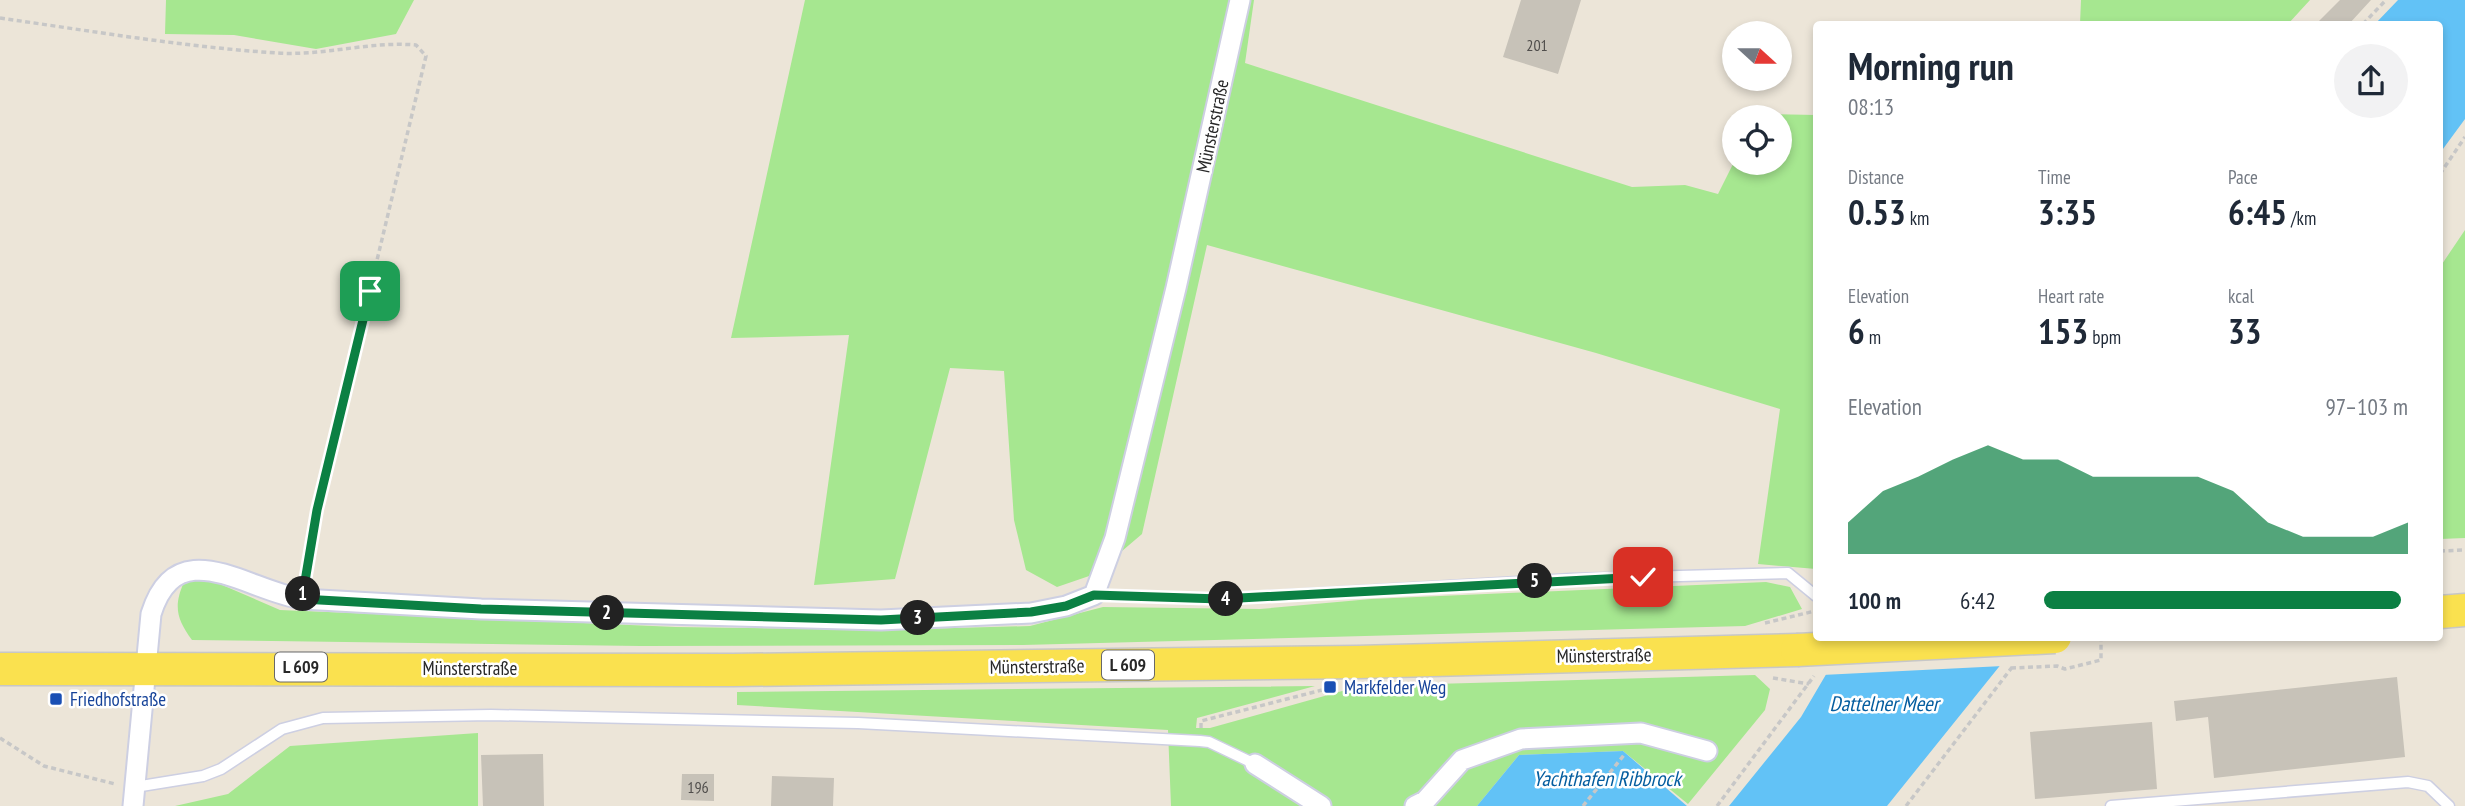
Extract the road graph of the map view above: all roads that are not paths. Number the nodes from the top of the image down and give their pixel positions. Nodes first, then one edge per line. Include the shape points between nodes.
1 (1240, 0) edge
2 (1813, 594) edge
3 (1094, 595) junction
4 (2465, 610) edge
5 (2443, 612) edge
6 (1976, 641) edge
7 (0, 669) edge
8 (145, 669) junction
9 (1707, 751) dead end
10 (1255, 764) joint
11 (134, 796) edge
12 (1321, 806) edge
13 (1415, 806) edge
14 (2111, 806) edge
15 (2449, 806) edge

1 - 3 street, Münsterstraße via 1138,446 1115,538
2 - 3 lane via 1788,573 1571,579 1221,599
3 - 8 street via 1031,612 881,620 495,610 302,599 278,595 220,572 195,569 174,575 156,598
4 - 5 main road
6 - 8 main road, Münsterstraße / L 609, bridge via 1338,662 733,670
7 - 8 main road, Münsterstraße / L 609
8 - 11 street
9 - 13 street via 1641,733 1521,739 1462,760
10 - 11 lane via 1200,741 858,723 491,715 323,718 282,729 221,769
10 - 12 street
14 - 15 lane via 2408,782 2428,786

